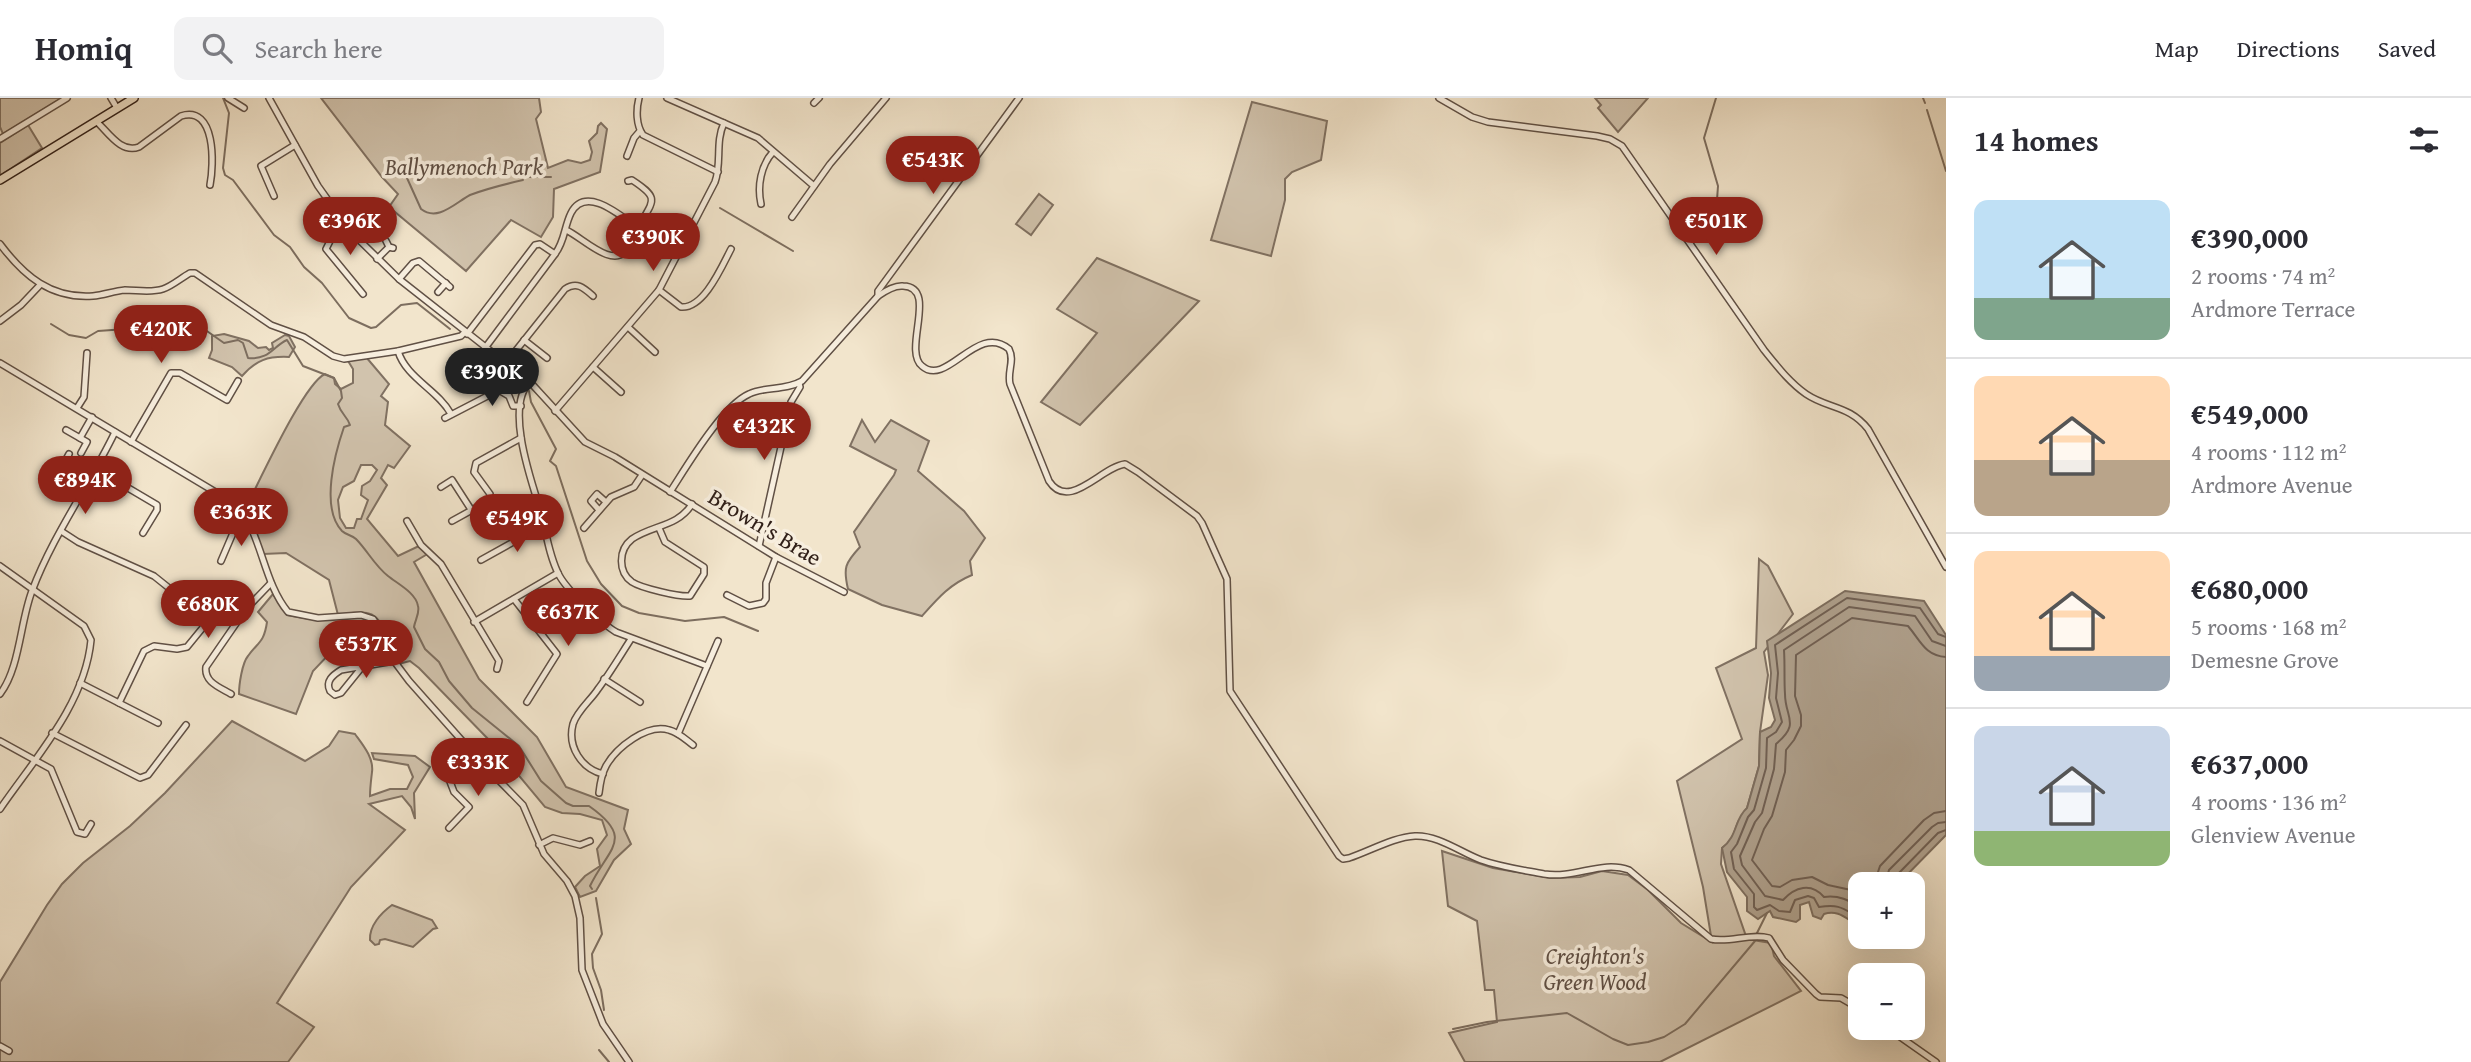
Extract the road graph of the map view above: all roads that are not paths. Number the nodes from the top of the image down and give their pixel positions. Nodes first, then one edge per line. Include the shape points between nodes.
1 (67, 98) edge
2 (111, 98) edge
3 (134, 98) edge
4 (228, 98) edge
5 (270, 98) edge
6 (639, 98) edge
7 (667, 98) edge
8 (820, 98) edge
9 (886, 98) edge
10 (1019, 98) edge
11 (1439, 98) edge
12 (814, 103) dead end
13 (117, 108) junction
14 (245, 109) dead end
15 (96, 121) junction
16 (724, 123) junction
17 (640, 131) junction
18 (0, 139) edge
19 (295, 145) junction
20 (774, 152) junction
21 (627, 156) dead end
22 (718, 172) junction
23 (0, 180) edge
24 (628, 181) dead end
25 (210, 185) dead end
26 (814, 186) junction
27 (274, 196) dead end
28 (761, 204) dead end
29 (792, 218) dead end
30 (343, 221) junction
31 (638, 228) junction
32 (566, 230) junction
33 (0, 244) edge
34 (389, 245) dead end
35 (731, 249) dead end
36 (555, 254) junction
37 (377, 259) junction
38 (399, 279) junction
39 (40, 285) junction
40 (659, 290) junction
41 (438, 292) dead end
42 (363, 294) dead end
43 (593, 296) dead end
44 (878, 296) junction
45 (0, 321) edge
46 (628, 327) junction
47 (466, 333) junction
48 (524, 340) junction
49 (485, 348) junction
50 (398, 351) junction
51 (655, 352) dead end
52 (87, 353) dead end
53 (547, 358) dead end
54 (0, 363) edge
55 (506, 363) junction
56 (593, 367) junction
57 (238, 381) dead end
58 (530, 382) junction
59 (799, 383) junction
60 (621, 392) dead end
61 (521, 406) junction
62 (77, 408) junction
63 (555, 411) junction
64 (452, 414) junction
65 (92, 417) junction
66 (445, 418) dead end
67 (66, 430) dead end
68 (115, 432) junction
69 (80, 438) junction
70 (521, 438) junction
71 (131, 442) junction
72 (81, 453) dead end
73 (69, 454) dead end
74 (96, 469) junction
75 (642, 475) junction
76 (57, 476) junction
77 (441, 486) dead end
78 (50, 489) dead end
79 (84, 490) junction
80 (670, 492) junction
81 (606, 502) junction
82 (692, 504) junction
83 (599, 510) junction
84 (472, 511) junction
85 (407, 521) dead end
86 (452, 521) dead end
87 (246, 522) junction
88 (544, 525) junction
89 (584, 528) dead end
90 (659, 528) junction
91 (61, 531) junction
92 (143, 533) dead end
93 (759, 546) junction
94 (776, 557) junction
95 (481, 560) dead end
96 (221, 561) dead end
97 (0, 566) edge
98 (1946, 567) edge
99 (558, 573) junction
100 (271, 583) junction
101 (33, 589) junction
102 (185, 589) dead end
103 (844, 592) dead end
104 (727, 594) dead end
105 (514, 599) junction
106 (214, 614) dead end
107 (474, 622) junction
108 (631, 639) junction
109 (718, 641) dead end
110 (394, 661) junction
111 (707, 666) junction
112 (362, 667) junction
113 (497, 669) dead end
114 (604, 679) junction
115 (80, 683) junction
116 (0, 694) edge
117 (230, 695) dead end
118 (119, 702) junction
119 (527, 702) dead end
120 (640, 702) dead end
121 (158, 723) dead end
122 (186, 725) dead end
123 (52, 733) junction
124 (678, 733) junction
125 (0, 741) edge
126 (693, 745) dead end
127 (34, 759) junction
128 (480, 761) junction
129 (603, 774) junction
130 (599, 793) dead end
131 (0, 809) edge
132 (91, 824) dead end
133 (449, 828) dead end
134 (590, 841) dead end
135 (539, 845) junction
136 (1848, 1002) edge
137 (1905, 1040) edge
138 (0, 1046) edge
139 (9, 1051) dead end
140 (629, 1062) edge
141 (1936, 1062) edge

1 - 18 street
2 - 13 street
3 - 13 main road
4 - 14 street
5 - 19 street, Brown's Brae
6 - 17 street
7 - 16 street
8 - 12 street
9 - 26 street
10 - 44 street
11 - 98 street via 1489,122 1597,136 1622,146 1789,379 1809,396 1852,413 1868,429
13 - 15 main road
15 - 23 main road
15 - 25 street via 131,149 181,116 198,116 210,143
16 - 20 street via 758,138
16 - 22 street via 719,135
17 - 21 street
17 - 22 street
19 - 27 street via 261,166
19 - 30 street, Brown's Brae
20 - 26 street
20 - 28 street via 764,166
22 - 40 street
24 - 31 street via 652,196
26 - 29 street
30 - 37 street, Brown's Brae
30 - 42 street via 326,249
31 - 32 street via 626,251 614,256
31 - 32 street via 604,205 589,201 574,209
32 - 36 street
33 - 39 street
34 - 37 street
35 - 40 street via 710,288 690,306 681,307
36 - 47 street via 535,245
36 - 49 street
37 - 38 street, Brown's Brae
38 - 41 street via 419,261 448,285
38 - 47 street, Brown's Brae
39 - 45 street
39 - 50 street via 62,294 98,296 165,289 195,273 271,325 304,337 335,356 344,359
40 - 46 street
43 - 48 street via 580,286 567,287
44 - 59 street
44 - 136 street via 899,286 916,292 915,354 928,370 942,370 981,345 996,343 1008,348 1010,384 1055,489 1074,492 1125,464 1200,519 1227,579 1230,691 1343,859 1420,836 1482,860 1548,874 1574,875 1615,865 1629,870 1710,939 1769,938 1816,995
46 - 51 street
46 - 56 street
47 - 49 street, Brown's Brae
47 - 50 street
48 - 53 street
48 - 55 street
49 - 55 street, Brown's Brae
50 - 64 street via 407,368
52 - 62 street via 84,397
54 - 62 street
55 - 58 street, Brown's Brae
56 - 60 street
56 - 63 street
57 - 71 street via 227,400 173,372
58 - 61 street via 522,391
58 - 63 street, Brown's Brae
59 - 80 street via 755,391 740,399
59 - 93 street
61 - 64 street via 513,406 509,396 499,390
61 - 70 street
62 - 65 street
63 - 75 street, Brown's Brae via 585,442
64 - 66 street
65 - 68 street
65 - 69 street
67 - 69 street
68 - 71 street
68 - 74 street
69 - 72 street via 87,442
70 - 84 street via 475,464 474,472 491,497
70 - 88 street
71 - 87 street via 229,499
73 - 76 street
74 - 79 street
74 - 92 street via 157,505
75 - 80 street, Brown's Brae
75 - 81 street via 634,487
76 - 78 street
76 - 79 street
77 - 84 street via 452,480
79 - 91 street
80 - 82 street, Brown's Brae
81 - 83 street
81 - 83 street via 597,494 591,501
82 - 90 street via 682,516
82 - 93 street, Brown's Brae
83 - 89 street
84 - 86 street
85 - 107 street via 421,545 441,564
87 - 96 street via 236,526
87 - 100 street
88 - 95 street
88 - 99 street
90 - 90 street via 627,544 622,555 624,571 634,583 690,596 704,567 665,542
91 - 101 street
91 - 102 street via 154,576 182,598
93 - 94 street, Brown's Brae
94 - 103 street, Brown's Brae
94 - 104 street via 765,585 765,602 749,606
97 - 101 street
99 - 105 street
99 - 108 street via 605,625
100 - 110 street via 279,601 294,615 368,616 382,632
100 - 117 street via 246,609 206,667 208,680
101 - 115 street via 89,633 90,650
101 - 116 street via 14,663
105 - 107 street
105 - 119 street via 556,654
106 - 118 street via 187,647 154,646 144,652
107 - 113 street via 499,661
108 - 111 street
108 - 114 street
109 - 111 street
110 - 112 street
110 - 128 street
111 - 124 street
112 - 112 street via 341,693 330,691 333,675
114 - 120 street
114 - 129 street via 572,730 582,763
115 - 118 street
115 - 123 street
118 - 121 street
122 - 123 street via 149,773 140,778
123 - 127 street
124 - 126 street
124 - 129 street via 662,728 645,731 614,756
125 - 127 street
127 - 131 street
127 - 132 street via 51,769 77,832 85,834
128 - 133 street via 449,779 468,807
128 - 135 street via 523,805
129 - 130 street
134 - 135 street via 580,845 553,838
135 - 140 street via 575,896 582,970 602,1022
137 - 141 street
138 - 139 street

